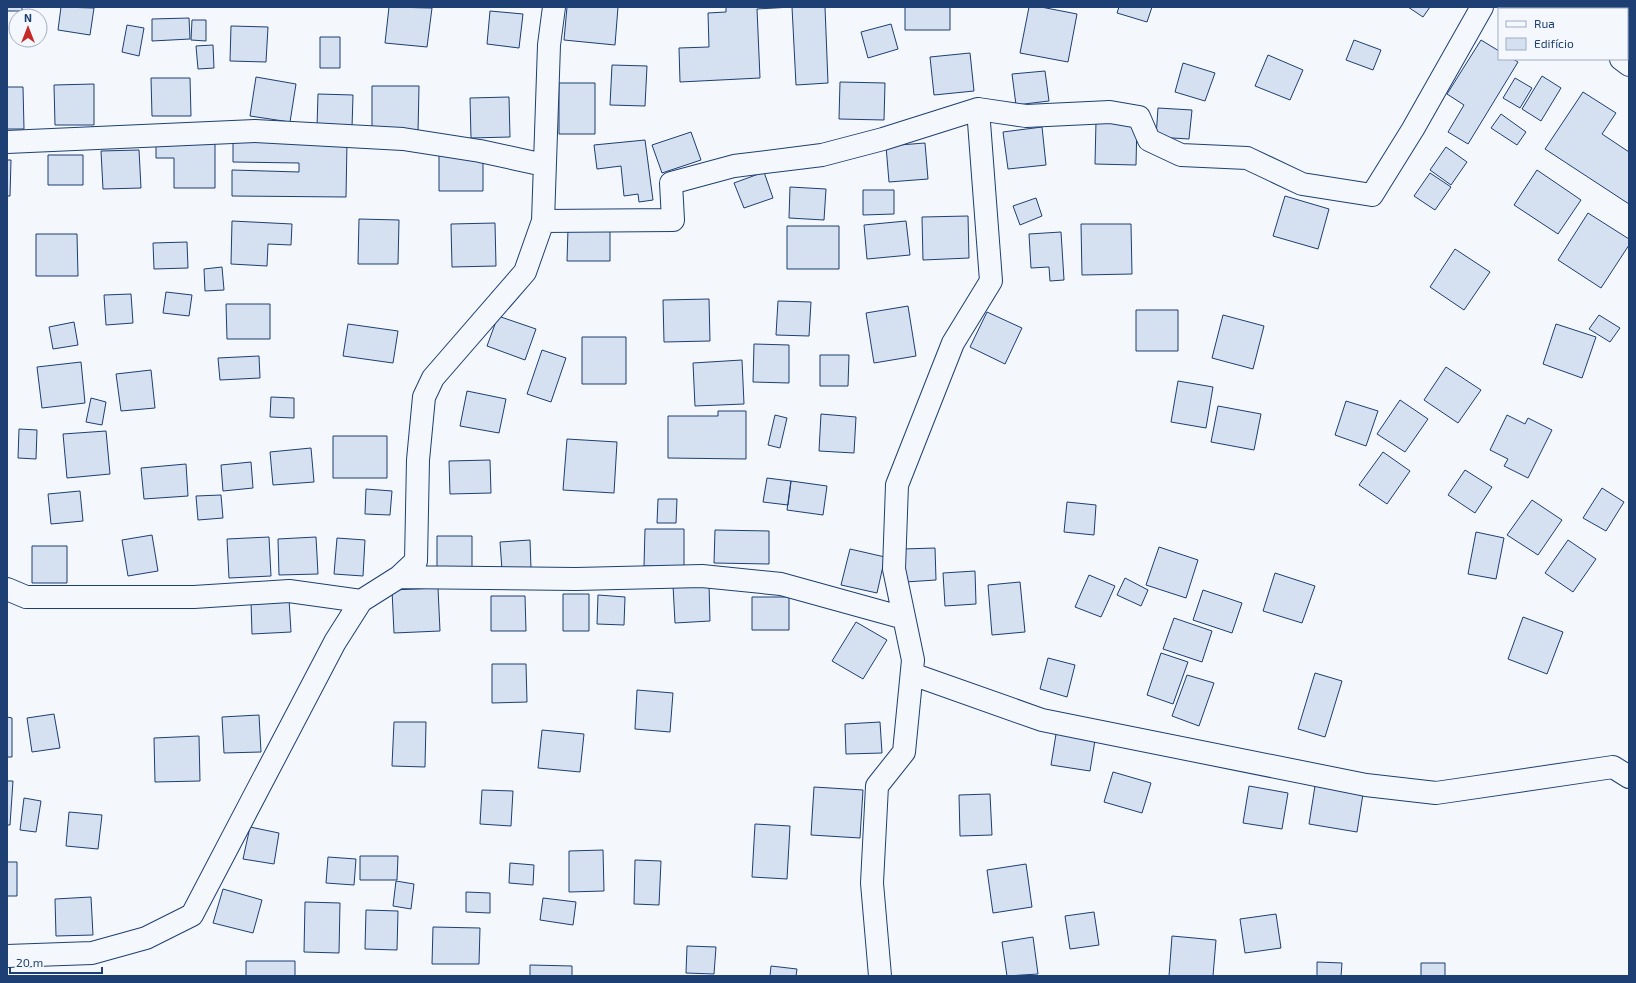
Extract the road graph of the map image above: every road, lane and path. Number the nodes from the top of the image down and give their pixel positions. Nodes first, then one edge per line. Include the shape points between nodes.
1 (554, 7) edge
2 (1482, 7) edge
3 (978, 109) junction
4 (7, 142) edge
5 (544, 165) junction
6 (543, 221) junction
7 (399, 577) junction
8 (7, 589) edge
9 (361, 601) junction
10 (904, 618) junction
11 (912, 674) junction
12 (1629, 777) edge
13 (7, 956) edge
14 (880, 976) edge

1 - 5 main road via 549,45
2 - 3 main road via 1413,129 1372,194 1302,184 1246,158 1181,155 1149,140 1139,117 1110,112 1026,116
3 - 6 main road via 822,155 734,166 671,183 673,220
3 - 10 main road via 991,281 953,343 897,485 894,569
4 - 5 main road via 255,131 403,139 480,150
5 - 6 main road
6 - 7 main road via 525,272 433,378 424,397 418,460 416,561
7 - 9 main road
7 - 10 main road via 576,580 702,576 781,584
8 - 9 main road via 26,597 194,597 289,591
9 - 13 main road via 335,642 192,915 146,938 92,953
10 - 11 main road via 913,660
11 - 12 main road via 1042,720 1366,785 1436,793 1613,767
11 - 14 main road via 904,752 877,786 872,883

